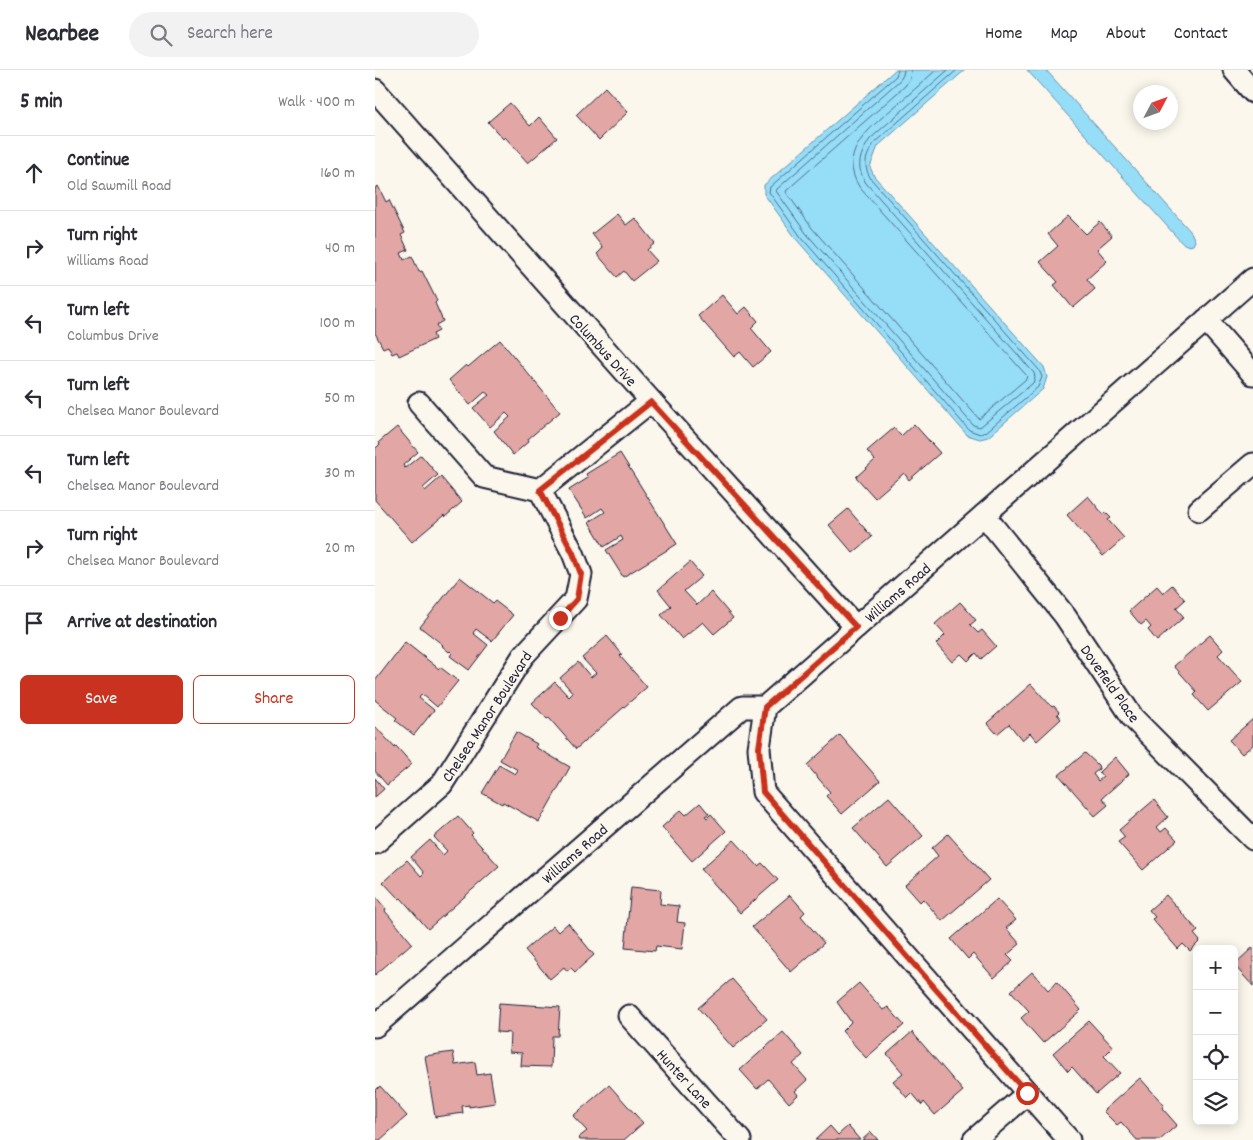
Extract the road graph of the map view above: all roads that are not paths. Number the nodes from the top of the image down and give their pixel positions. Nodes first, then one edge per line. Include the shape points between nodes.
1 (1234, 70) edge
2 (375, 90) edge
3 (1253, 92) edge
4 (1253, 279) edge
5 (1205, 320) junction
6 (1253, 374) edge
7 (651, 402) junction
8 (419, 403) dead end
9 (1253, 464) edge
10 (540, 490) junction
11 (1199, 510) dead end
12 (984, 515) junction
13 (856, 627) junction
14 (765, 707) junction
15 (1253, 839) edge
16 (375, 843) edge
17 (629, 1016) dead end
18 (375, 1026) edge
19 (1027, 1093) junction
20 (740, 1140) edge
21 (974, 1140) edge
22 (1069, 1140) edge

1 - 3 street
2 - 7 street, Columbus Drive
4 - 5 street, Williams Road
5 - 6 street
5 - 12 street, Williams Road
7 - 10 street
7 - 13 street, Columbus Drive
8 - 10 street via 484,477
9 - 11 street
10 - 16 street, Chelsea Manor Boulevard via 581,574 577,599 523,656 442,784
12 - 13 street, Williams Road
12 - 15 street, Dovefield Place via 1065,616 1133,718
13 - 14 street, Williams Road
14 - 18 street, Williams Road via 742,707
14 - 19 street via 759,748 763,792
17 - 20 street, Hunter Lane
19 - 21 street
19 - 22 street

